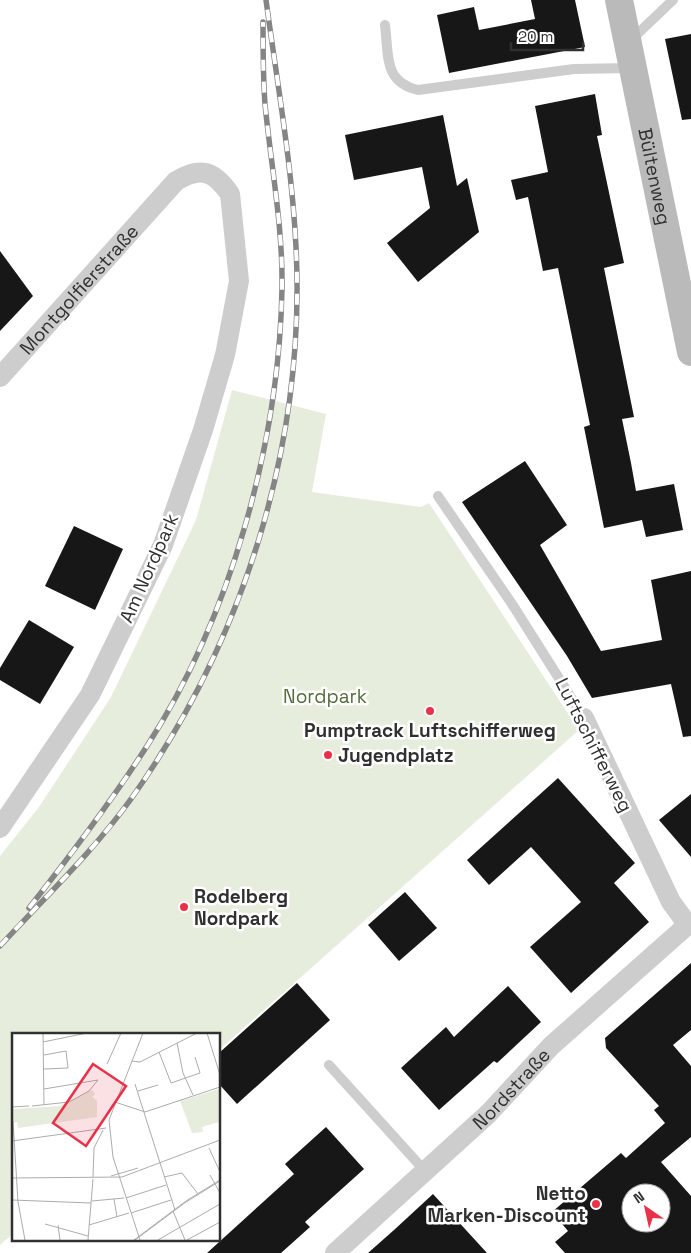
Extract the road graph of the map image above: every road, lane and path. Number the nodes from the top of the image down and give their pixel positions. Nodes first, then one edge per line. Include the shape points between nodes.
1 (620, 0) edge
2 (673, 0) edge
3 (385, 25) dead end
4 (631, 55) junction
5 (239, 281) joint
6 (690, 340) edge
7 (0, 377) edge
8 (438, 496) dead end
9 (584, 718) joint
10 (0, 828) edge
11 (690, 924) edge
12 (329, 1065) dead end
13 (426, 1171) junction
14 (334, 1253) edge

1 - 4 main road, Bültenweg
2 - 4 lane
3 - 4 lane via 393,77 404,86 418,90 574,69
4 - 6 main road, Bültenweg
5 - 7 street, Montgolfierstraße via 230,194 213,175 201,171 188,174 176,181 156,202
5 - 10 street, Am Nordpark via 225,355 163,545 90,695
8 - 9 lane, Luftschifferweg
9 - 11 street, Luftschifferweg via 671,902
11 - 13 street, Nordstraße via 551,1046 488,1114
12 - 13 lane
13 - 14 street, Nordstraße

